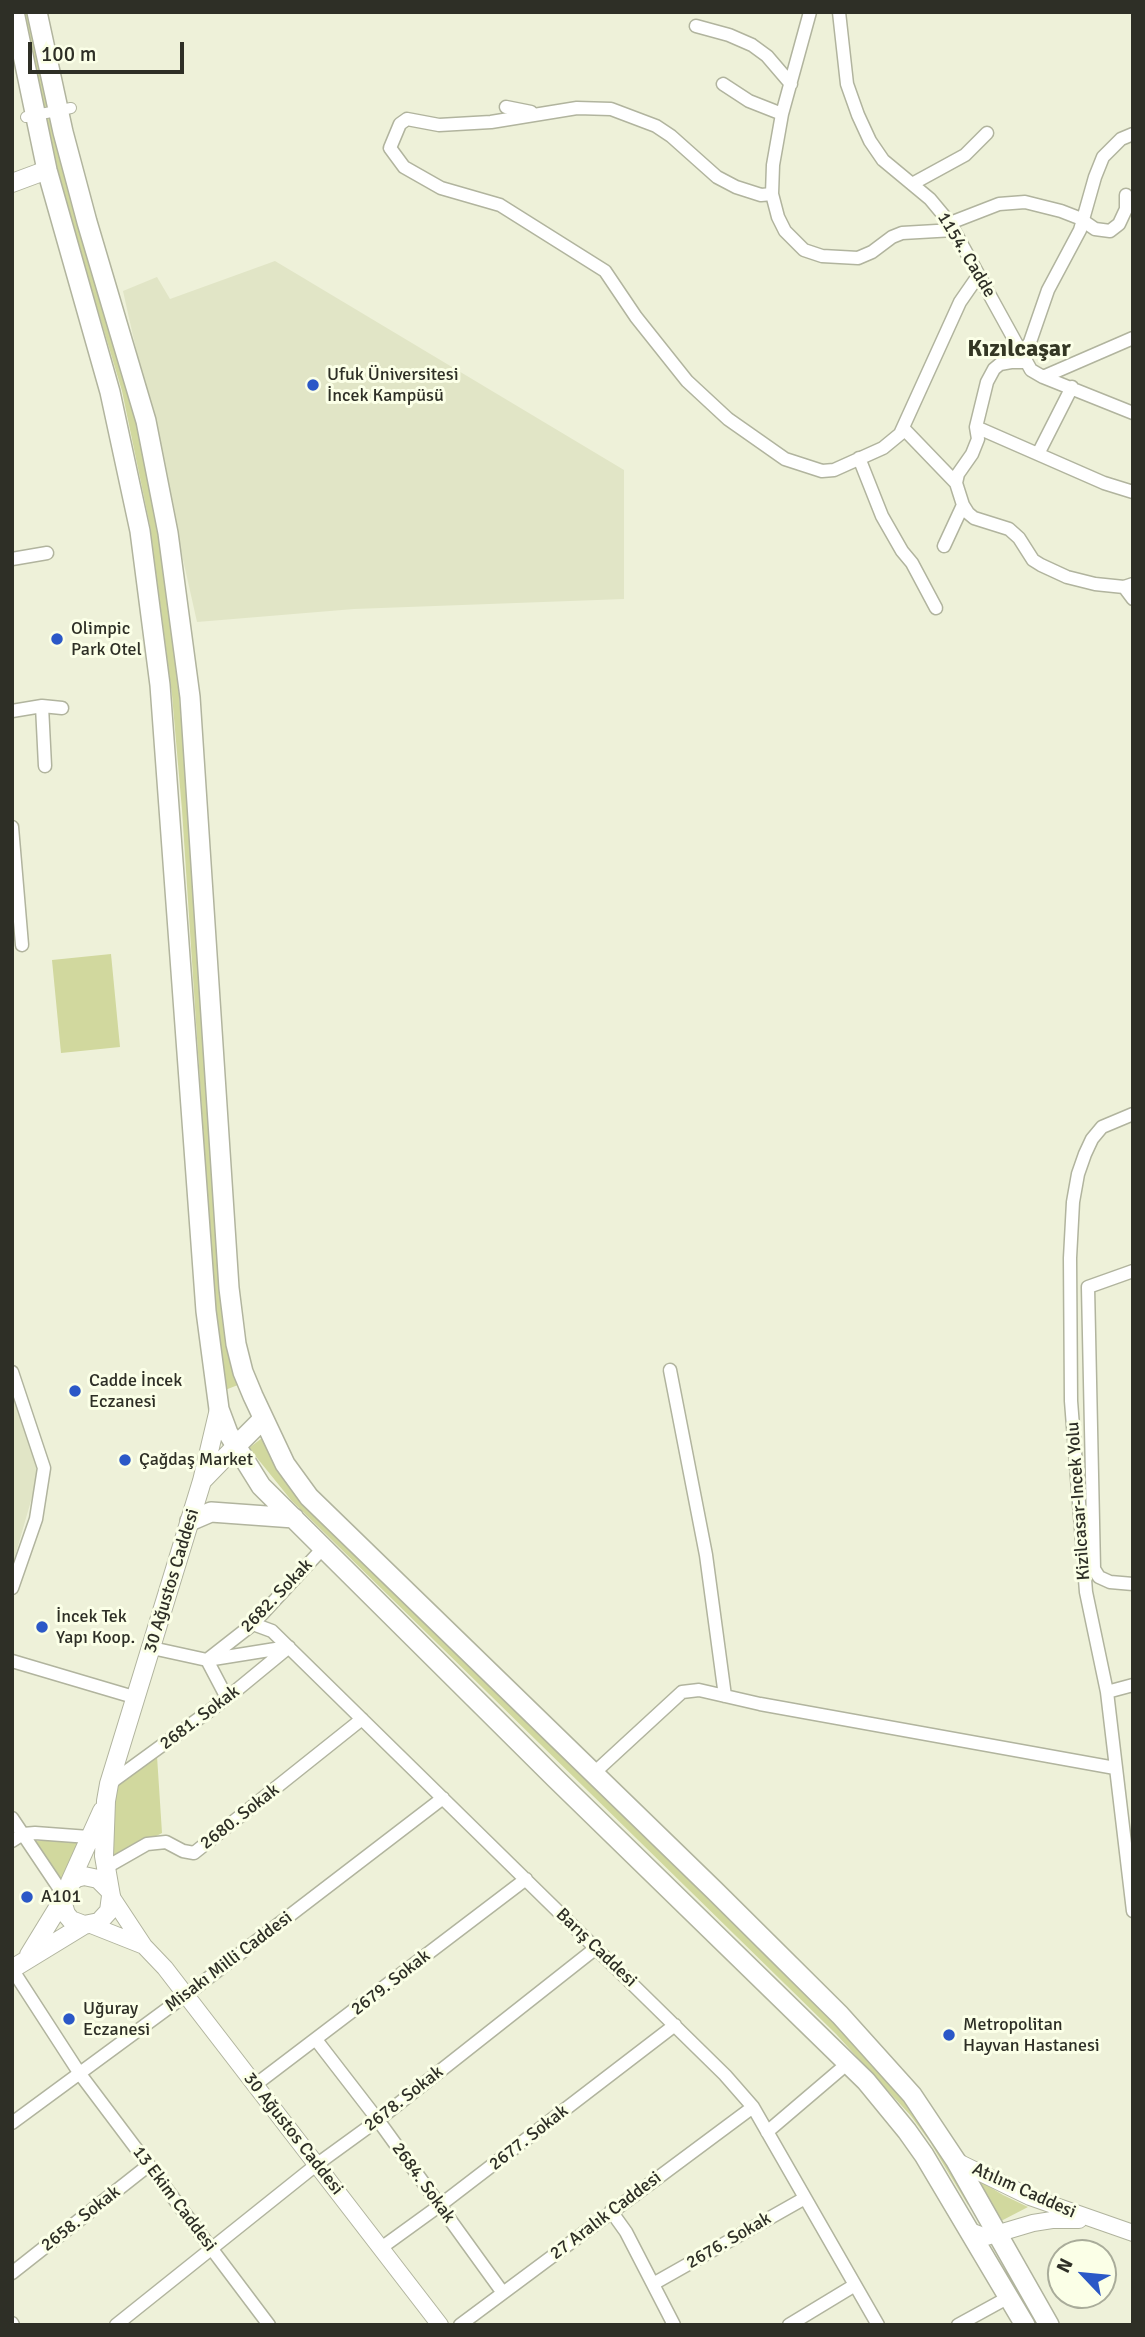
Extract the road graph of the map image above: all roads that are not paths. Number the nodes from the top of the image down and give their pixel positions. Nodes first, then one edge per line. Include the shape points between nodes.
1 (14, 12) edge
2 (37, 12) edge
3 (810, 12) edge
4 (839, 12) edge
5 (696, 26) dead end
6 (723, 84) dead end
7 (791, 84) junction
8 (506, 107) dead end
9 (65, 109) junction
10 (545, 114) junction
11 (782, 114) junction
12 (30, 117) junction
13 (987, 133) dead end
14 (1133, 134) edge
15 (47, 170) junction
16 (12, 183) edge
17 (912, 184) junction
18 (772, 194) junction
19 (1126, 195) dead end
20 (1083, 221) junction
21 (952, 226) junction
22 (978, 276) junction
23 (1133, 338) edge
24 (1024, 358) junction
25 (1043, 377) junction
26 (1072, 387) junction
27 (1133, 413) edge
28 (976, 427) junction
29 (904, 429) junction
30 (1038, 454) junction
31 (859, 458) junction
32 (956, 483) junction
33 (1133, 492) edge
34 (962, 505) junction
35 (944, 546) dead end
36 (47, 553) dead end
37 (12, 559) edge
38 (1128, 586) edge
39 (1133, 599) edge
40 (936, 608) dead end
41 (42, 706) junction
42 (62, 708) dead end
43 (12, 711) edge
44 (45, 766) dead end
45 (12, 827) edge
46 (22, 945) dead end
47 (1133, 1114) edge
48 (1133, 1271) edge
49 (670, 1370) dead end
50 (12, 1372) edge
51 (253, 1396) junction
52 (219, 1409) junction
53 (263, 1419) junction
54 (235, 1447) junction
55 (202, 1481) junction
56 (294, 1518) junction
57 (190, 1521) junction
58 (324, 1547) junction
59 (1133, 1584) edge
60 (12, 1588) edge
61 (253, 1624) junction
62 (289, 1647) junction
63 (152, 1648) junction
64 (207, 1660) junction
65 (12, 1661) edge
66 (1133, 1685) edge
67 (1107, 1692) junction
68 (725, 1696) junction
69 (137, 1698) junction
70 (228, 1698) junction
71 (362, 1719) junction
72 (1115, 1768) junction
73 (594, 1773) junction
74 (107, 1793) junction
75 (443, 1798) junction
76 (19, 1830) edge
77 (1128, 1834) edge
78 (89, 1837) junction
79 (105, 1868) junction
80 (526, 1879) junction
81 (65, 1892) junction
82 (110, 1892) junction
83 (1133, 1911) edge
84 (88, 1925) junction
85 (144, 1946) junction
86 (596, 1948) junction
87 (16, 1966) edge
88 (186, 1995) junction
89 (675, 2025) junction
90 (317, 2041) junction
91 (848, 2063) junction
92 (80, 2074) junction
93 (256, 2085) junction
94 (753, 2107) junction
95 (378, 2120) junction
96 (12, 2123) edge
97 (767, 2132) junction
98 (956, 2161) junction
99 (149, 2165) junction
100 (317, 2165) junction
101 (805, 2197) junction
102 (439, 2206) junction
103 (611, 2211) junction
104 (1092, 2220) junction
105 (970, 2231) junction
106 (1133, 2233) edge
107 (998, 2234) junction
108 (211, 2248) junction
109 (381, 2248) junction
110 (12, 2273) edge
111 (653, 2284) junction
112 (855, 2285) junction
113 (503, 2293) junction
114 (1009, 2297) junction
115 (116, 2325) edge
116 (269, 2325) edge
117 (440, 2325) edge
118 (460, 2325) edge
119 (674, 2325) edge
120 (789, 2325) edge
121 (878, 2325) edge
122 (958, 2325) edge
123 (1025, 2325) edge
124 (1049, 2325) edge

1 - 12 main road
2 - 9 main road
3 - 7 street
4 - 17 street, 1154. Cadde via 847,84 858,115 883,160
5 - 7 street via 752,45
6 - 11 street
7 - 11 street
8 - 10 street
9 - 12 street
9 - 51 main road via 87,222 145,421 175,576 196,776 229,1287 238,1351
10 - 18 street via 577,108 631,115 671,136 717,177 751,192
10 - 31 street via 439,125 407,119 400,124 390,148 404,167 441,188 500,205 606,271 687,381 728,419 785,459 822,471
11 - 18 street
12 - 15 main road
13 - 17 street via 965,155
14 - 20 street via 1103,157
15 - 16 main road
15 - 52 main road via 123,445 151,606 206,1311
17 - 21 street, 1154. Cadde
18 - 21 street via 785,231 804,250 822,256 858,258 902,233
19 - 20 street via 1126,209 1115,229 1104,231
20 - 21 street via 1061,211 1011,202
20 - 24 street via 1048,289
21 - 22 street, 1154. Cadde
22 - 24 street, 1154. Cadde
22 - 29 street via 960,302
23 - 25 street
24 - 25 street, 1154. Cadde via 1031,370
24 - 28 street via 994,369
25 - 26 street, 1154. Cadde
26 - 27 street, 1154. Cadde
26 - 30 street
28 - 30 street
28 - 32 street via 978,439
29 - 31 street via 890,444
29 - 32 street
30 - 33 street
31 - 40 street via 882,516
32 - 34 street
34 - 35 street
34 - 38 street via 974,518 1009,530 1041,565 1095,584
36 - 37 street
38 - 39 street
41 - 42 street
41 - 43 street
41 - 44 street
45 - 46 street
47 - 67 street, Kizilcasar-Incek Yolu via 1102,1127 1085,1154 1073,1202 1070,1258 1077,1499 1086,1592
48 - 59 street via 1088,1287 1094,1569 1110,1582
49 - 68 street via 706,1555
50 - 60 street via 44,1468 36,1519
51 - 52 main road via 228,1399
51 - 53 main road
52 - 54 main road
52 - 55 main road, 30 Ağustos Caddesi
53 - 54 main road
53 - 73 main road via 289,1471 309,1497
54 - 55 main road, 30 Ağustos Caddesi
54 - 56 main road via 261,1486
55 - 57 main road, 30 Ağustos Caddesi
56 - 57 main road via 211,1512
56 - 58 main road
57 - 63 main road, 30 Ağustos Caddesi
58 - 61 street, 2682. Sokak
58 - 91 main road
61 - 62 street, Barış Caddesi via 272,1631
61 - 64 street, 2682. Sokak
62 - 64 street
62 - 70 street, 2681. Sokak
62 - 71 street, Barış Caddesi
63 - 64 street
63 - 69 main road, 30 Ağustos Caddesi
64 - 70 street
65 - 69 street
66 - 67 street
67 - 72 street, Kizilcasar-Incek Yolu
68 - 72 street
68 - 73 street via 699,1690 682,1692
69 - 74 main road, 30 Ağustos Caddesi
70 - 74 street, 2681. Sokak
71 - 75 street, Barış Caddesi
71 - 79 street, 2680. Sokak via 194,1853 166,1842 147,1844
72 - 77 street, Kizilcasar-Incek Yolu
73 - 98 main road via 840,2015 912,2095
74 - 78 main road
74 - 79 main road
75 - 80 street, Barış Caddesi
75 - 88 street, Misakı Milli Caddesi
76 - 78 street
76 - 81 street
77 - 83 street, Kizilcasar-Incek Yolu
78 - 81 main road
79 - 82 main road
80 - 86 street, Barış Caddesi
80 - 90 street, 2679. Sokak
81 - 82 main road via 76,1878 91,1876
81 - 84 main road via 66,1914
81 - 87 main road
82 - 84 main road via 105,1918
82 - 85 street, 30 Ağustos Caddesi
84 - 85 street, 30 Ağustos Caddesi
84 - 87 main road
85 - 88 street, 30 Ağustos Caddesi
86 - 89 street, Barış Caddesi
86 - 95 street, 2678. Sokak
87 - 92 street, 13 Ekim Caddesi
88 - 92 street, Misakı Milli Caddesi
88 - 93 street, 30 Ağustos Caddesi
89 - 94 street, Barış Caddesi
89 - 102 street, 2677. Sokak
90 - 93 street, 2679. Sokak
90 - 95 street, 2684. Sokak
91 - 97 street
91 - 105 main road via 907,2131
92 - 96 street, Misakı Milli Caddesi
92 - 99 street, 13 Ekim Caddesi
93 - 100 street, 30 Ağustos Caddesi
94 - 97 street, Barış Caddesi
94 - 103 street, 27 Aralık Caddesi
95 - 100 street, 2678. Sokak
95 - 102 street, 2684. Sokak
97 - 101 street, Barış Caddesi
98 - 104 street, Atılım Caddesi via 1030,2197
98 - 107 main road
99 - 108 street, 13 Ekim Caddesi
99 - 110 street, 2658. Sokak
100 - 108 street, 2678. Sokak
100 - 109 street, 30 Ağustos Caddesi
101 - 111 street, 2676. Sokak
101 - 112 street, Barış Caddesi
102 - 109 street, 2677. Sokak
102 - 113 street, 2684. Sokak
103 - 111 street
103 - 113 street, 27 Aralık Caddesi
104 - 106 street, Atılım Caddesi
104 - 107 street, Atılım Caddesi via 1033,2222
105 - 107 street, Atılım Caddesi via 986,2237
105 - 114 main road
107 - 124 main road
108 - 115 street, 2678. Sokak
108 - 116 street, 13 Ekim Caddesi
109 - 117 street, 30 Ağustos Caddesi
111 - 119 street
112 - 120 street
112 - 121 street, Barış Caddesi
113 - 118 street, 27 Aralık Caddesi
114 - 122 street
114 - 123 main road

